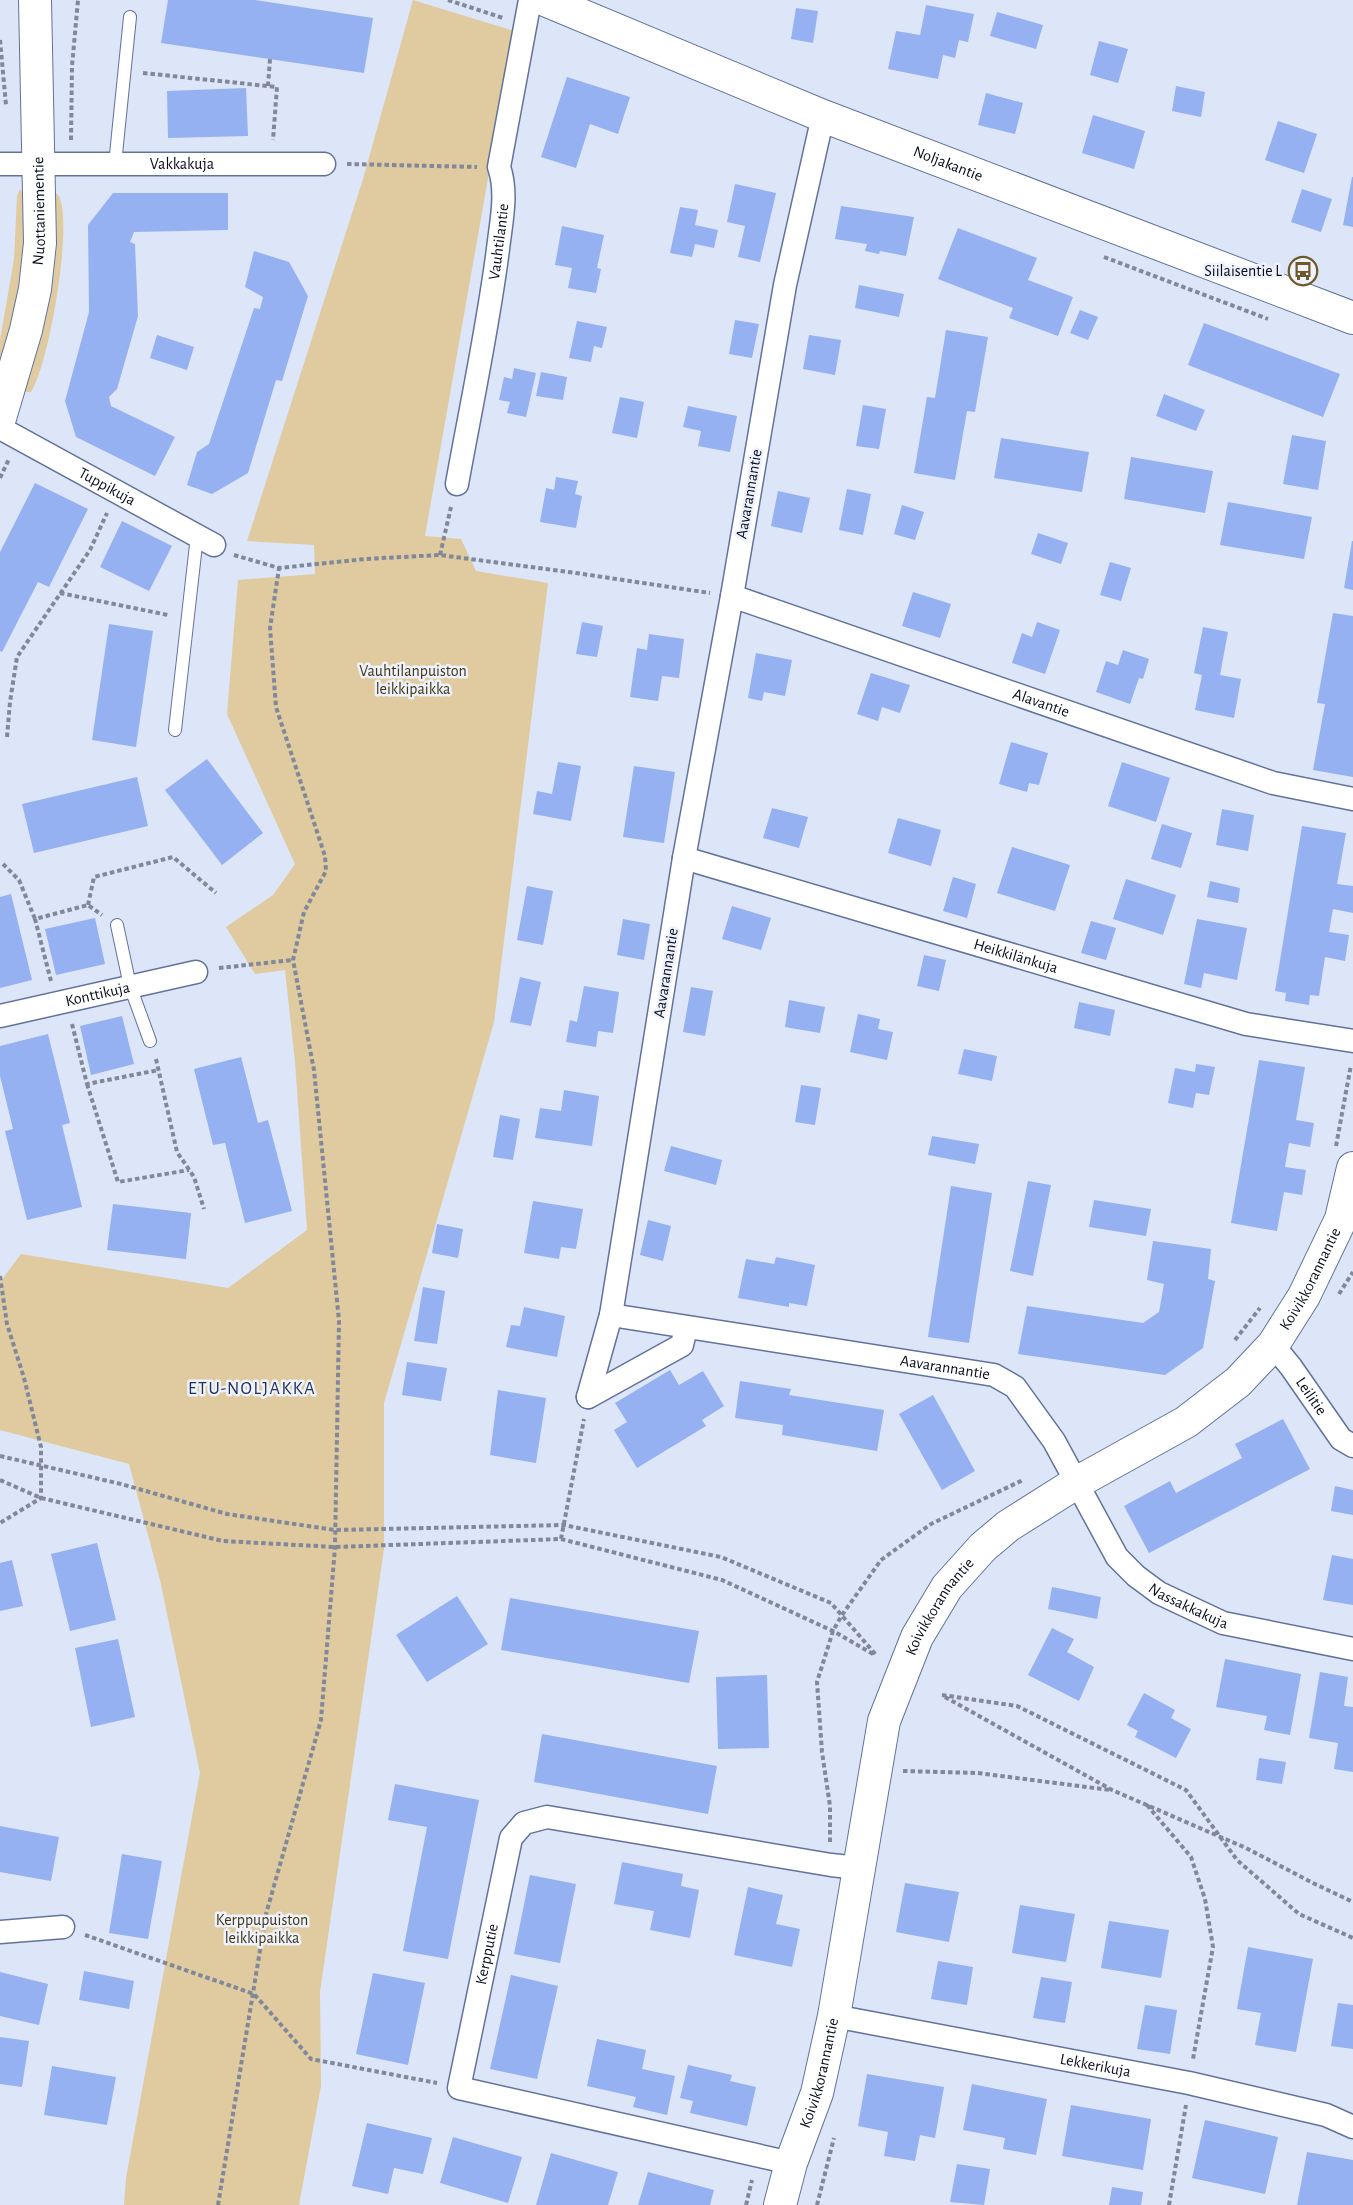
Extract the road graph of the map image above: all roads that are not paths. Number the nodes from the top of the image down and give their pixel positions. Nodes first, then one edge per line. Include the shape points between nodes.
1 (35, 0) edge
2 (530, 0) edge
3 (545, 0) edge
4 (130, 17) dead end
5 (823, 116) junction
6 (39, 163) junction
7 (0, 164) edge
8 (115, 164) junction
9 (324, 164) road end
10 (1353, 318) edge
11 (0, 418) edge
12 (0, 428) edge
13 (457, 484) road end
14 (206, 541) joint
15 (732, 596) junction
16 (175, 729) dead end
17 (1353, 799) edge
18 (684, 858) junction
19 (117, 925) road end
20 (196, 972) road end
21 (130, 986) junction
22 (0, 1016) edge
23 (150, 1041) road end
24 (1353, 1041) edge
25 (1344, 1160) edge
26 (611, 1315) junction
27 (686, 1328) junction
28 (1273, 1345) junction
29 (1353, 1446) edge
30 (1070, 1472) junction
31 (1353, 1649) edge
32 (844, 1866) junction
33 (63, 1927) road end
34 (0, 1932) edge
35 (834, 2016) junction
36 (1353, 2127) edge
37 (791, 2163) junction
38 (780, 2205) edge

1 - 6 street, Nuottaniementie
2 - 13 street, Vauhtilantie via 499,167 504,181 494,283
3 - 5 street, Noljakantie
4 - 8 lane
5 - 10 street, Noljakantie
5 - 15 street, Aavarannantie via 785,285
6 - 7 street, Vakkakuja
6 - 8 street, Vakkakuja
6 - 11 street, Nuottaniementie via 40,243 35,289
8 - 9 street, Vakkakuja
12 - 14 street, Tuppikuja
14 - 16 lane via 188,619
15 - 17 street, Alavantie via 1273,783
15 - 18 street, Aavarannantie
18 - 24 street, Heikkilänkuja via 1246,1024
18 - 26 street, Aavarannantie
19 - 21 lane
20 - 21 street, Konttikuja
21 - 22 street, Konttikuja
21 - 23 lane
25 - 28 street, Koivikkorannantie via 1341,1219 1304,1296
26 - 27 street, Aavarannantie
26 - 27 street via 588,1398 682,1345
27 - 30 street, Aavarannantie via 994,1375 1015,1387 1054,1441
28 - 29 street, Leilitie via 1341,1439
28 - 30 street, Koivikkorannantie via 1238,1382 1186,1422
30 - 31 street, Nassakkakuja via 1117,1557 1159,1593 1223,1623
30 - 32 street, Koivikkorannantie via 983,1547 947,1587 918,1637 884,1721
32 - 35 street, Koivikkorannantie
32 - 37 street, Kerpputie via 547,1817 524,1823 511,1838 459,2088
33 - 34 street
35 - 36 street, Lekkerikuja via 1189,2083 1326,2115
35 - 37 street, Koivikkorannantie via 817,2093
37 - 38 street, Koivikkorannantie

